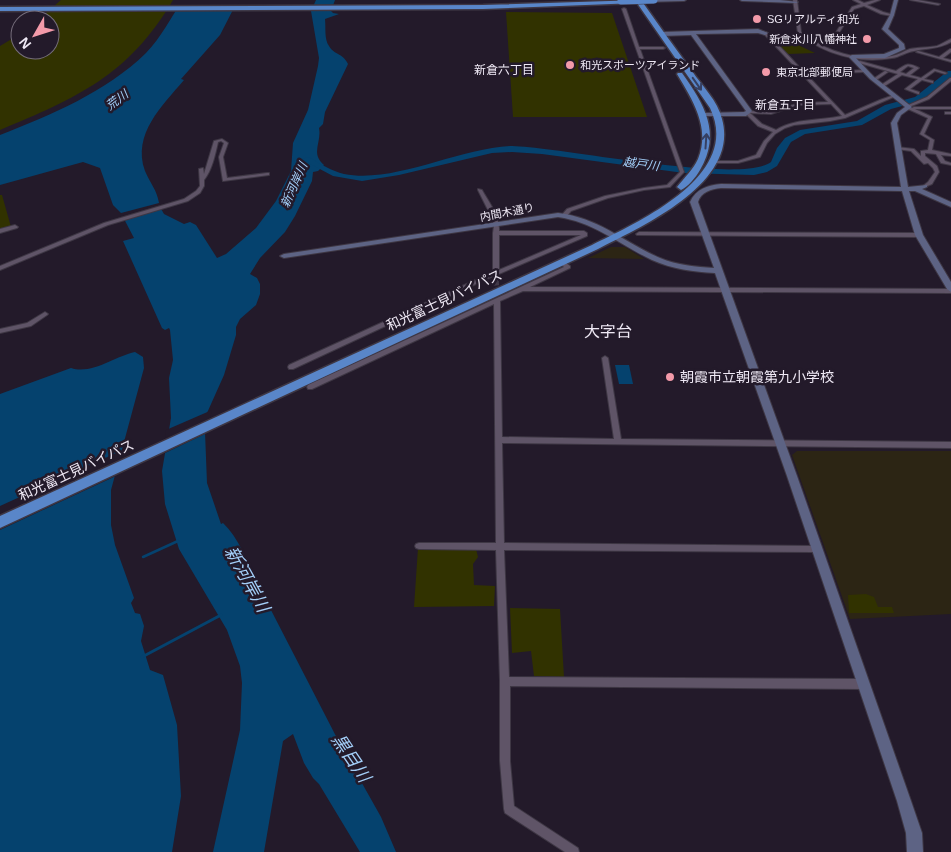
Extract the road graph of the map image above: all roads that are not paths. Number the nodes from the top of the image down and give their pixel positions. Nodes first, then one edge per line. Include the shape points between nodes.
1 (298, 0) edge
2 (429, 0) edge
3 (585, 0) edge
4 (654, 0) edge
5 (684, 0) edge
6 (742, 0) edge
7 (855, 0) edge
8 (878, 0) edge
9 (896, 0) edge
10 (912, 0) edge
11 (529, 1) edge
12 (634, 1) edge
13 (795, 1) edge
14 (607, 3) junction
15 (281, 4) junction
16 (938, 4) dead end
17 (864, 5) junction
18 (0, 6) edge
19 (624, 9) dead end
20 (892, 16) junction
21 (765, 33) joint
22 (662, 34) junction
23 (692, 34) junction
24 (826, 39) dead end
25 (951, 40) edge
26 (944, 46) junction
27 (637, 48) junction
28 (663, 48) junction
29 (951, 49) edge
30 (913, 50) junction
31 (852, 57) junction
32 (940, 58) junction
33 (950, 61) edge
34 (858, 62) junction
35 (936, 70) junction
36 (865, 71) junction
37 (886, 72) dead end
38 (899, 73) junction
39 (944, 73) dead end
40 (803, 74) junction
41 (907, 75) junction
42 (920, 79) junction
43 (951, 79) edge
44 (874, 80) junction
45 (932, 82) dead end
46 (882, 86) junction
47 (918, 93) dead end
48 (897, 98) junction
49 (831, 103) junction
50 (908, 106) junction
51 (951, 108) edge
52 (748, 112) junction
53 (717, 115) junction
54 (703, 116) junction
55 (844, 116) junction
56 (775, 131) junction
57 (897, 148) junction
58 (930, 151) junction
59 (938, 153) junction
60 (951, 155) edge
61 (951, 164) edge
62 (202, 168) dead end
63 (705, 168) junction
64 (267, 174) dead end
65 (934, 178) junction
66 (203, 179) junction
67 (925, 186) joint
68 (905, 187) junction
69 (916, 189) junction
70 (480, 190) dead end
71 (951, 205) edge
72 (564, 216) junction
73 (15, 227) dead end
74 (496, 229) junction
75 (0, 231) edge
76 (612, 234) junction
77 (639, 234) dead end
78 (705, 234) junction
79 (919, 235) junction
80 (287, 256) dead end
81 (562, 262) junction
82 (0, 268) edge
83 (718, 271) junction
84 (496, 277) junction
85 (522, 289) junction
86 (951, 290) edge
87 (726, 291) junction
88 (497, 300) junction
89 (45, 314) dead end
90 (0, 331) edge
91 (605, 358) dead end
92 (291, 367) dead end
93 (310, 387) dead end
94 (270, 393) junction
95 (498, 440) junction
96 (618, 442) junction
97 (780, 442) junction
98 (951, 445) edge
99 (0, 514) edge
100 (0, 522) edge
101 (500, 545) junction
102 (419, 546) dead end
103 (816, 548) junction
104 (505, 681) junction
105 (863, 684) junction
106 (574, 852) edge
107 (915, 852) edge

1 - 18 highway
2 - 15 highway
3 - 11 highway
4 - 11 highway, bridge
5 - 12 street
6 - 13 street
7 - 17 street
8 - 17 street
9 - 20 street
10 - 16 street
11 - 15 highway
12 - 14 highway
12 - 22 highway
12 - 28 highway
13 - 31 street via 799,32 808,41
14 - 15 highway
14 - 18 highway
15 - 18 highway
17 - 20 street
17 - 24 street via 849,11 836,35
19 - 27 street
20 - 31 street via 885,30 902,45 902,49 884,56
21 - 23 street
21 - 40 street
22 - 23 street
22 -> 53 highway
23 - 52 street
25 - 26 street
26 - 29 street
26 - 30 street
27 - 28 street
27 - 72 street via 682,172 668,186 607,197 569,210
28 - 54 highway
29 - 32 street
30 - 31 street via 890,57
30 - 32 street
31 - 34 street
32 - 33 street
33 - 35 street
34 - 36 street
34 - 38 street
35 - 39 street
35 - 42 street
36 - 40 street
36 - 44 street
37 - 44 street
38 - 41 street
38 - 41 street via 907,65 917,68
38 - 46 street
40 - 49 street
41 - 42 street
42 - 45 street
42 - 47 street via 907,89
43 - 50 street via 922,102
44 - 46 street
46 - 48 street
48 - 50 street
48 - 55 street
49 - 52 street via 800,104 771,113
49 - 55 street
50 - 51 street
50 - 57 street via 894,121
50 - 58 street via 930,117 922,134 932,140
52 - 53 street
52 - 56 street via 760,125
53 - 54 street
53 - 63 highway via 721,140
63 -> 54 highway via 707,139
55 - 56 street via 790,124
56 - 63 street via 764,142 758,156
57 - 65 street via 912,150 931,167
57 - 68 street
58 - 59 street
58 - 65 street via 923,154 935,167 937,174
59 - 60 street
59 - 61 street via 943,162
62 - 66 street
63 - 76 highway, 和光富士見バイパス via 672,203
64 - 66 street via 225,180 221,157 226,143 220,140 216,141
65 - 67 street
66 - 82 street via 194,196 122,220
67 - 69 street
68 - 69 street
68 - 78 street via 713,187 701,191 694,200
68 - 79 street
69 - 71 street
70 - 74 street via 494,216
72 - 74 street, 内間木通り via 545,216
72 - 76 street, 内間木通り via 590,221
73 - 75 street
74 - 80 street, 内間木通り
74 - 84 street
74 - 84 street via 584,234
76 - 81 highway, 和光富士見バイパス
76 - 83 street, 内間木通り via 665,263 685,269
76 - 94 highway, 和光富士見バイパス
77 - 78 street
78 - 79 street
78 - 83 street
79 - 86 street
81 - 85 street via 568,266
81 - 94 highway, 和光富士見バイパス
83 - 87 street
84 - 92 street
85 - 87 street
85 - 88 street
86 - 87 street
87 - 97 street
88 - 93 street
88 - 95 street
89 - 90 street via 29,325
91 - 96 street
94 - 99 highway, 和光富士見バイパス
94 - 100 highway, 和光富士見バイパス
95 - 96 street
95 - 101 street
96 - 97 street
97 - 98 street
97 - 103 street
101 - 102 street
101 - 103 street
101 - 104 street
103 - 105 street
104 - 105 street
104 - 106 street via 508,810
105 - 107 street via 912,828

